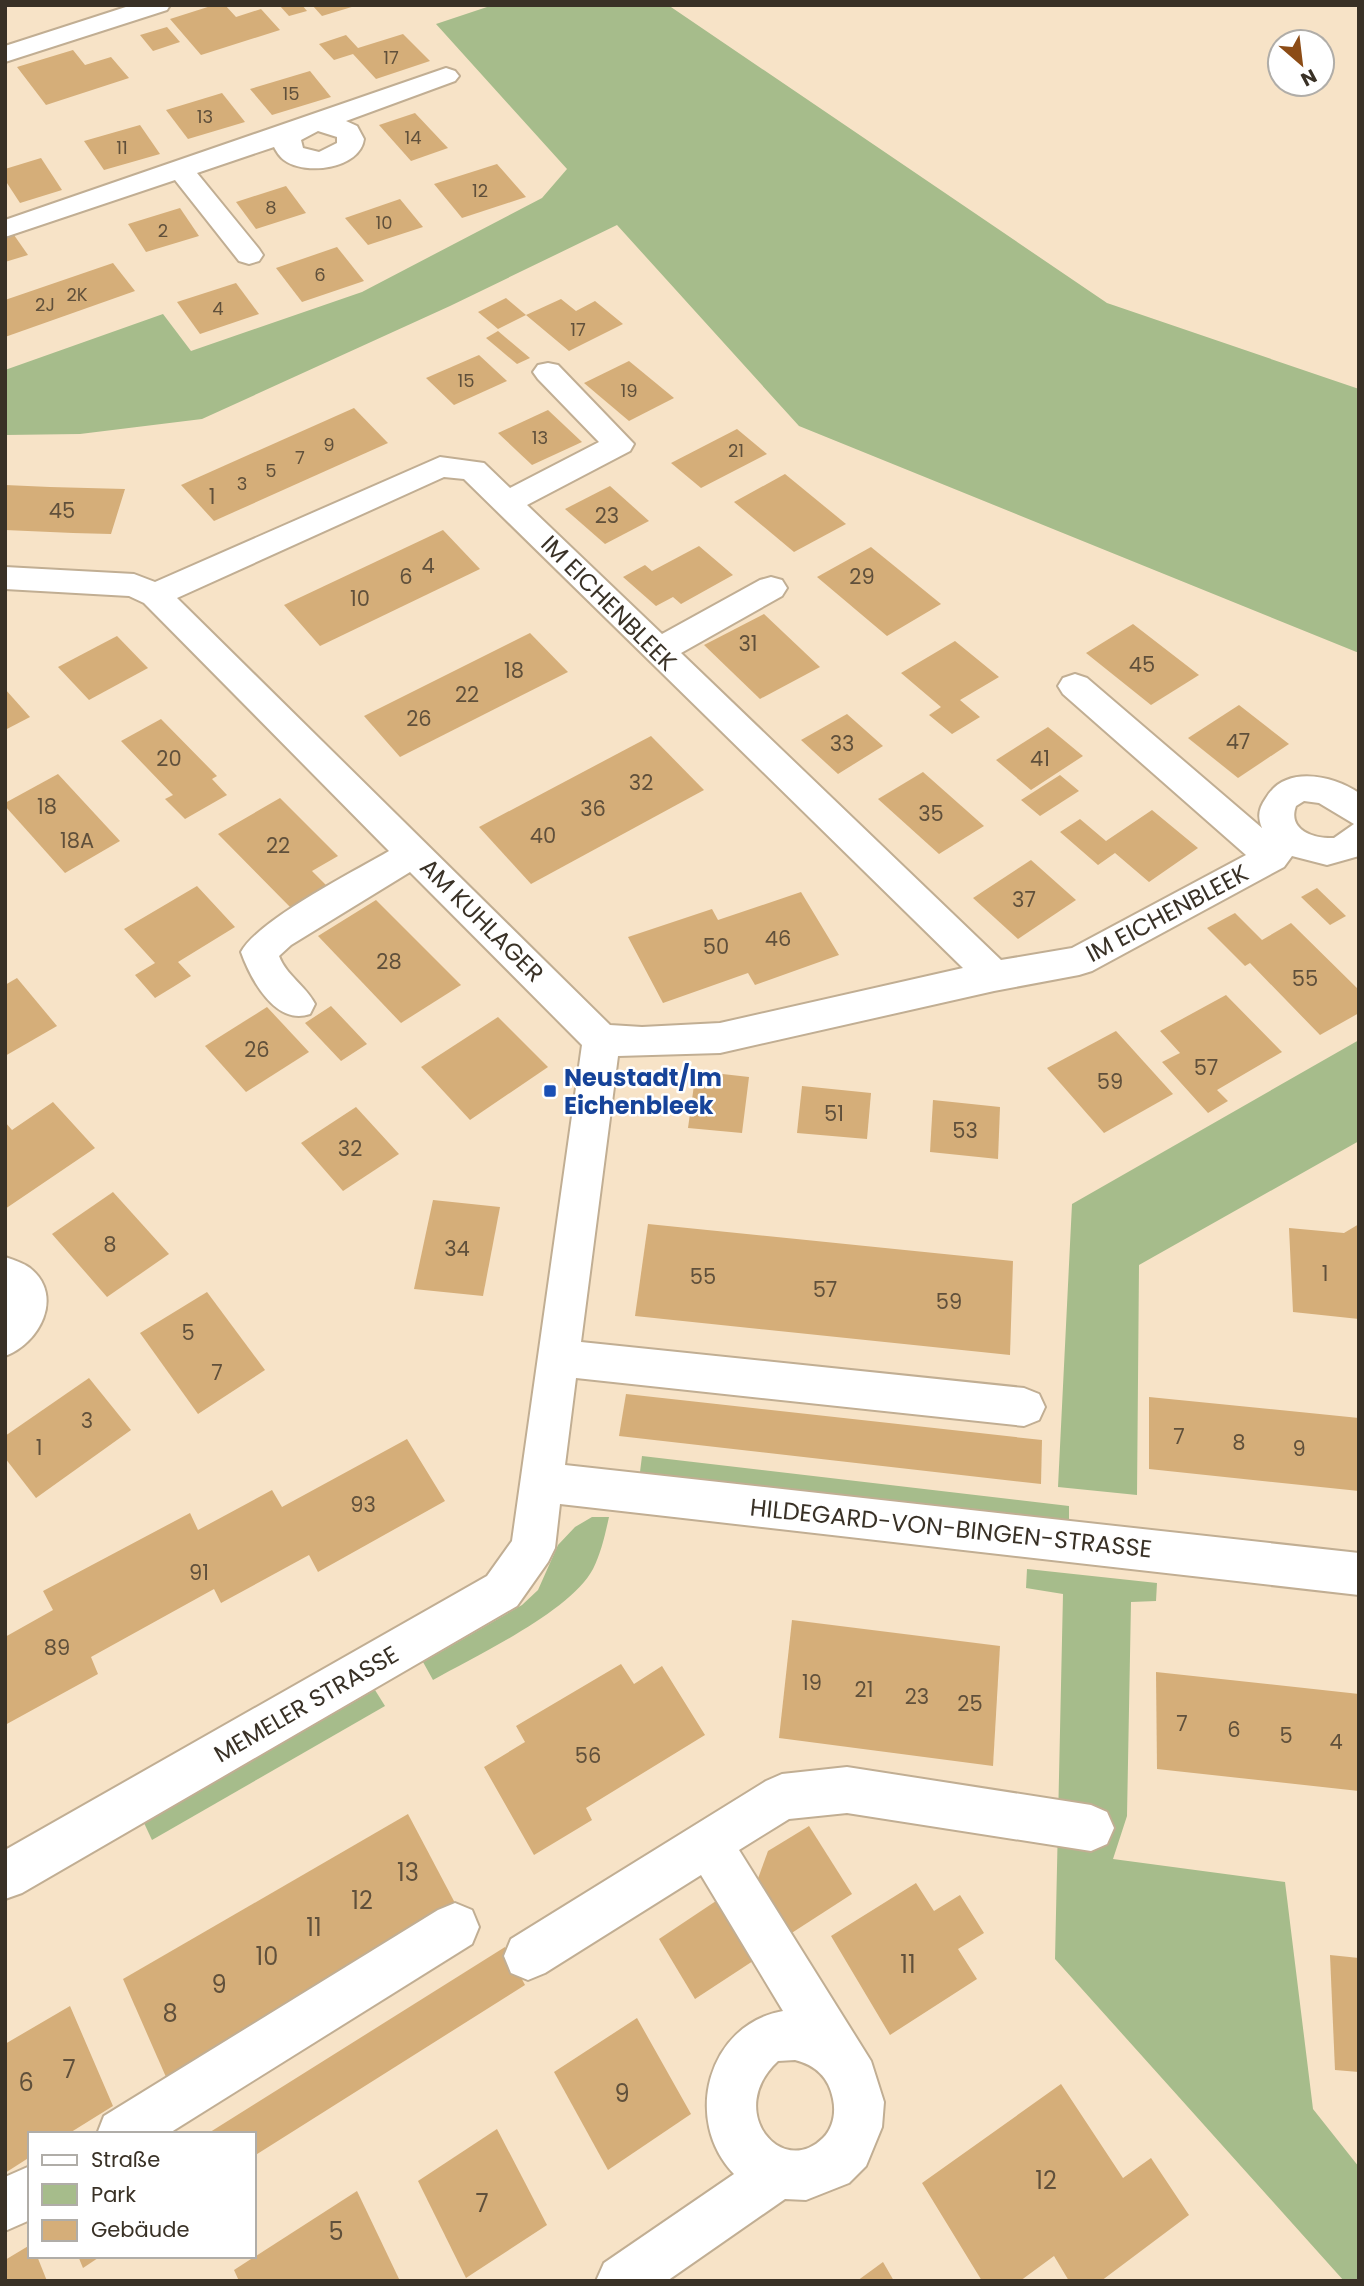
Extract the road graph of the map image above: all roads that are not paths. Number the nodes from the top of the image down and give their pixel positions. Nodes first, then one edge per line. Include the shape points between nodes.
1 (158, 5) edge
2 (5, 54) edge
3 (446, 76) dead end
4 (181, 170) junction
5 (5, 229) edge
6 (250, 255) dead end
7 (548, 372) dead end
8 (507, 502) junction
9 (5, 578) edge
10 (771, 588) dead end
11 (155, 596) junction
12 (658, 651) junction
13 (1075, 686) dead end
14 (1359, 813) edge
15 (1359, 836) edge
16 (1279, 847) junction
17 (415, 852) junction
18 (994, 976) junction
19 (297, 1004) dead end
20 (601, 1040) junction
21 (5, 1274) edge
22 (5, 1338) edge
23 (558, 1358) junction
24 (1024, 1407) dead end
25 (543, 1482) junction
26 (1359, 1574) edge
27 (1091, 1828) dead end
28 (708, 1843) junction
29 (5, 1876) edge
30 (455, 1927) dead end
31 (528, 1956) dead end
32 (834, 2048) junction
33 (125, 2132) edge
34 (779, 2173) junction
35 (28, 2192) edge
36 (5, 2206) edge
37 (622, 2281) edge

1 - 2 street
3 - 4 street
4 - 5 street
4 - 6 street
7 - 8 street via 619,444
8 - 11 street, IM EICHENBLEEK via 474,470 440,467
8 - 12 street, IM EICHENBLEEK
9 - 11 street, AM KUHLAGER via 134,585
10 - 12 street
11 - 17 street, AM KUHLAGER
12 - 18 street, IM EICHENBLEEK
13 - 16 street
14 - 16 street via 1341,796 1316,788 1291,793 1277,808
15 - 16 street via 1353,844 1328,852
16 - 18 street, IM EICHENBLEEK via 1079,961
17 - 19 street via 278,935 259,952 266,971
17 - 20 street, AM KUHLAGER
18 - 20 street, IM EICHENBLEEK via 720,1038
20 - 23 street
21 - 22 street via 21,1284 27,1312 19,1328
23 - 24 street
23 - 25 street
25 - 26 street, HILDEGARD-VON-BINGEN-STRASSE
25 - 29 street, MEMELER STRASSE via 533,1548 502,1591
27 - 28 street via 847,1790 782,1797
28 - 31 street
28 - 32 street
30 - 33 street
32 - 34 street via 851,2068 860,2095 859,2122 848,2147 830,2166 805,2176
32 - 34 street via 810,2036 785,2034 762,2042 743,2061 732,2085 730,2112 739,2139 756,2160
34 - 37 street
35 - 36 street

